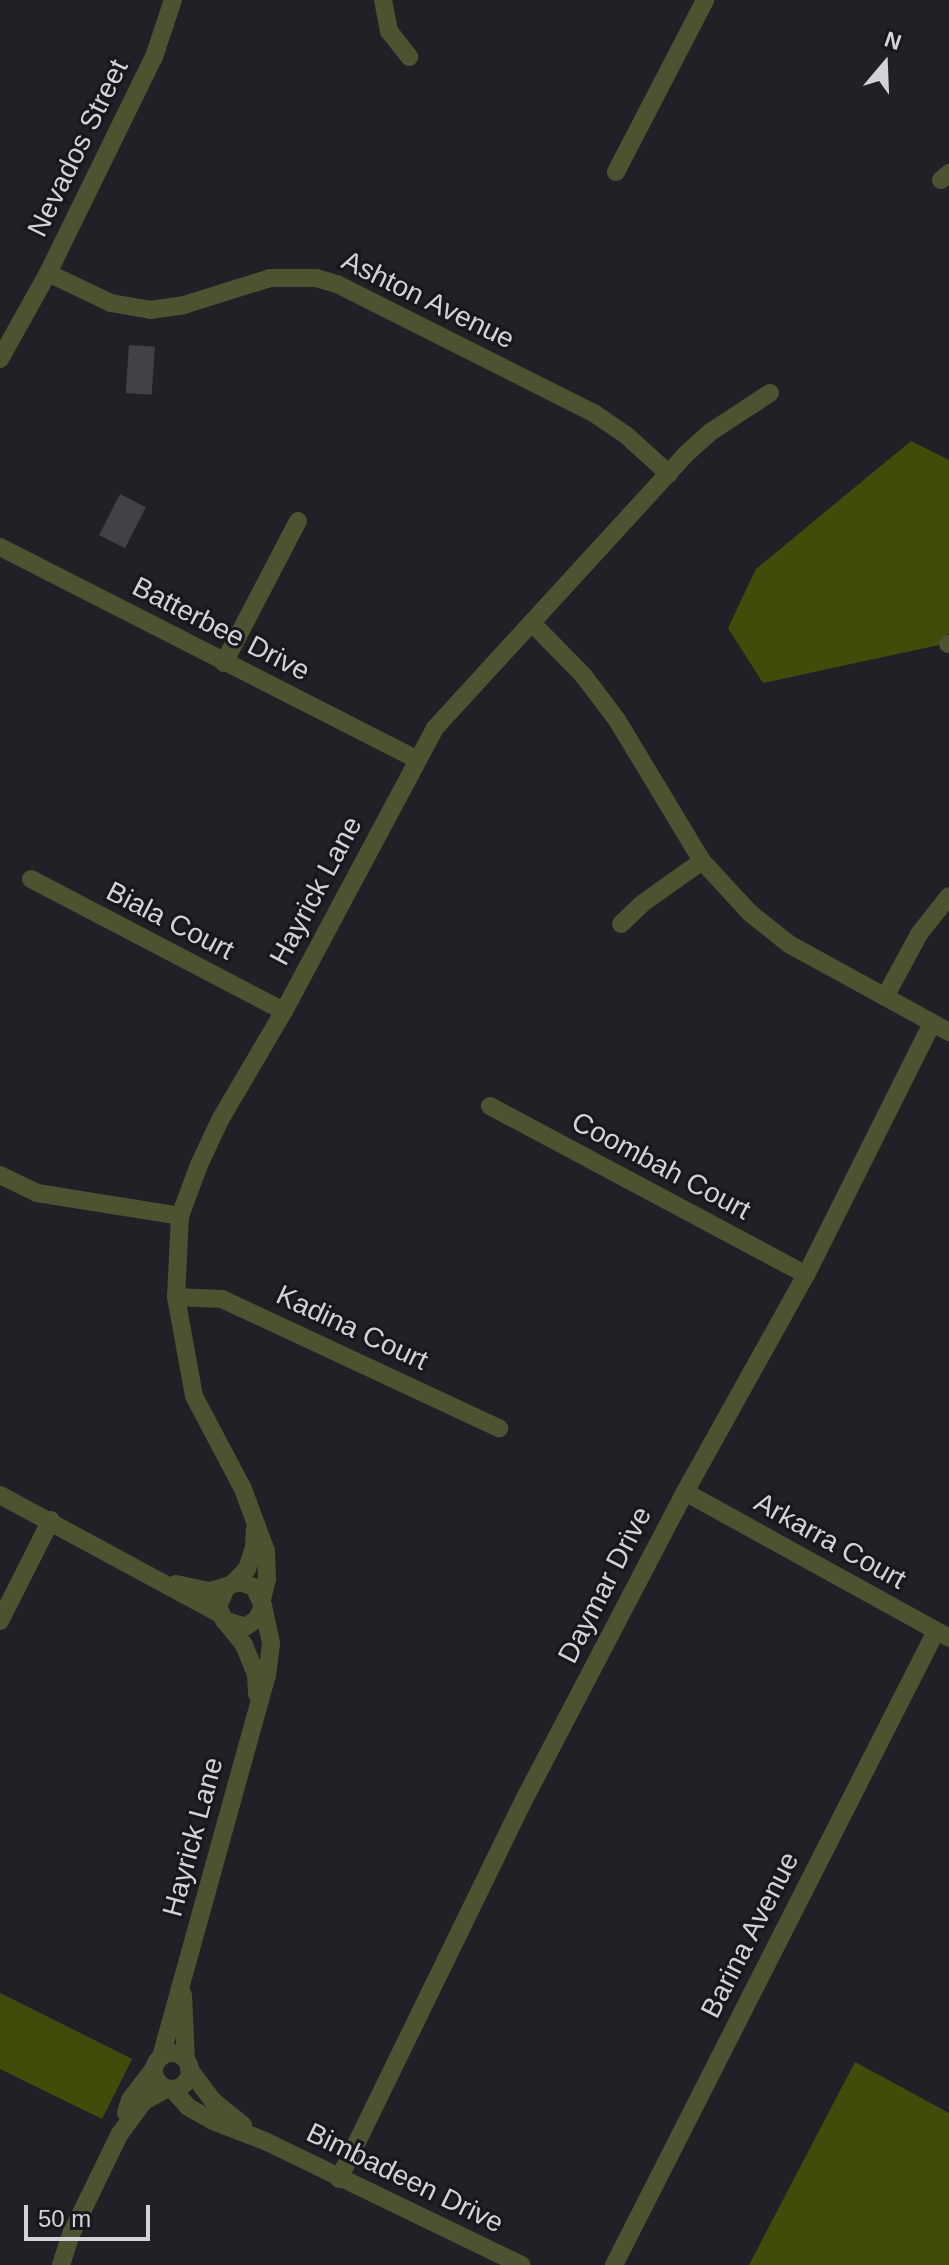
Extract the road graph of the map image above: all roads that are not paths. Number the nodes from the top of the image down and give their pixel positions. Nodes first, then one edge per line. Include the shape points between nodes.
1 (173, 0) edge
2 (383, 0) edge
3 (705, 0) edge
4 (409, 57) dead end
5 (616, 172) dead end
6 (48, 273) junction
7 (0, 359) edge
8 (770, 393) dead end
9 (669, 474) junction
10 (298, 521) dead end
11 (0, 547) edge
12 (532, 623) junction
13 (224, 663) junction
14 (418, 760) junction
15 (702, 861) junction
16 (31, 879) dead end
17 (949, 896) edge
18 (621, 924) dead end
19 (885, 997) junction
20 (284, 1011) junction
21 (932, 1023) junction
22 (949, 1032) edge
23 (490, 1106) dead end
24 (0, 1175) edge
25 (180, 1216) junction
26 (806, 1275) junction
27 (176, 1297) junction
28 (499, 1428) dead end
29 (685, 1492) junction
30 (0, 1495) edge
31 (51, 1520) junction
32 (255, 1524) junction
33 (154, 1577) junction
34 (230, 1584) junction
35 (262, 1602) junction
36 (222, 1617) junction
37 (0, 1621) edge
38 (942, 1635) edge
39 (258, 1705) junction
40 (183, 1984) junction
41 (157, 2062) junction
42 (188, 2064) junction
43 (170, 2089) junction
44 (119, 2135) junction
45 (265, 2141) junction
46 (339, 2179) junction
47 (61, 2265) edge
48 (522, 2265) edge
49 (614, 2265) edge

1 - 6 street, Nevados Street via 154,57
2 - 4 street via 389,31
3 - 5 street
6 - 7 street, Nevados Street
6 - 9 street, Ashton Avenue via 111,303 150,310 270,278 337,284 595,414
8 - 9 street, Hayrick Lane via 709,433
9 - 12 street, Hayrick Lane
10 - 13 street
11 - 13 street, Batterbee Drive
12 - 14 street, Hayrick Lane via 458,700
12 - 15 street via 583,675 617,720
13 - 14 street, Batterbee Drive
14 - 20 street, Hayrick Lane
15 - 18 street
15 - 19 street via 750,913 789,944
16 - 20 street, Biala Court
17 - 19 street via 919,934
19 - 21 street
20 - 25 street, Hayrick Lane via 220,1120
21 - 22 street
21 - 26 street, Daymar Drive
23 - 26 street, Coombah Court
24 - 25 street via 37,1193
25 - 27 street, Hayrick Lane
26 - 29 street, Daymar Drive
27 - 28 street, Kadina Court via 222,1299
27 - 32 street, Hayrick Lane via 194,1396 243,1489
29 - 38 street, Arkarra Court
29 - 46 street, Daymar Drive via 526,1796
30 - 31 street
31 - 33 street
31 - 37 street
32 - 34 street, Hayrick Lane via 247,1569
32 - 35 street, Hayrick Lane via 266,1551
33 - 34 street via 210,1591
33 - 36 street
34 - 35 street via 254,1587
34 - 36 street via 218,1598
35 - 36 street via 257,1619 245,1627
35 - 39 street, Hayrick Lane via 271,1643
36 - 39 street, Hayrick Lane via 244,1645 256,1674
38 - 49 street, Barina Avenue
39 - 40 street, Hayrick Lane
40 - 41 street, Hayrick Lane
40 - 42 street, Hayrick Lane
41 - 42 street via 174,2053
41 - 43 street via 156,2081
41 - 44 street, Hayrick Lane via 130,2100
42 - 43 street via 183,2085
42 - 45 street, Bimbadeen Drive via 220,2109
43 - 44 street, Hayrick Lane via 144,2101
43 - 45 street, Bimbadeen Drive via 188,2107
44 - 47 street, Hayrick Lane
45 - 46 street, Bimbadeen Drive
46 - 48 street, Bimbadeen Drive

